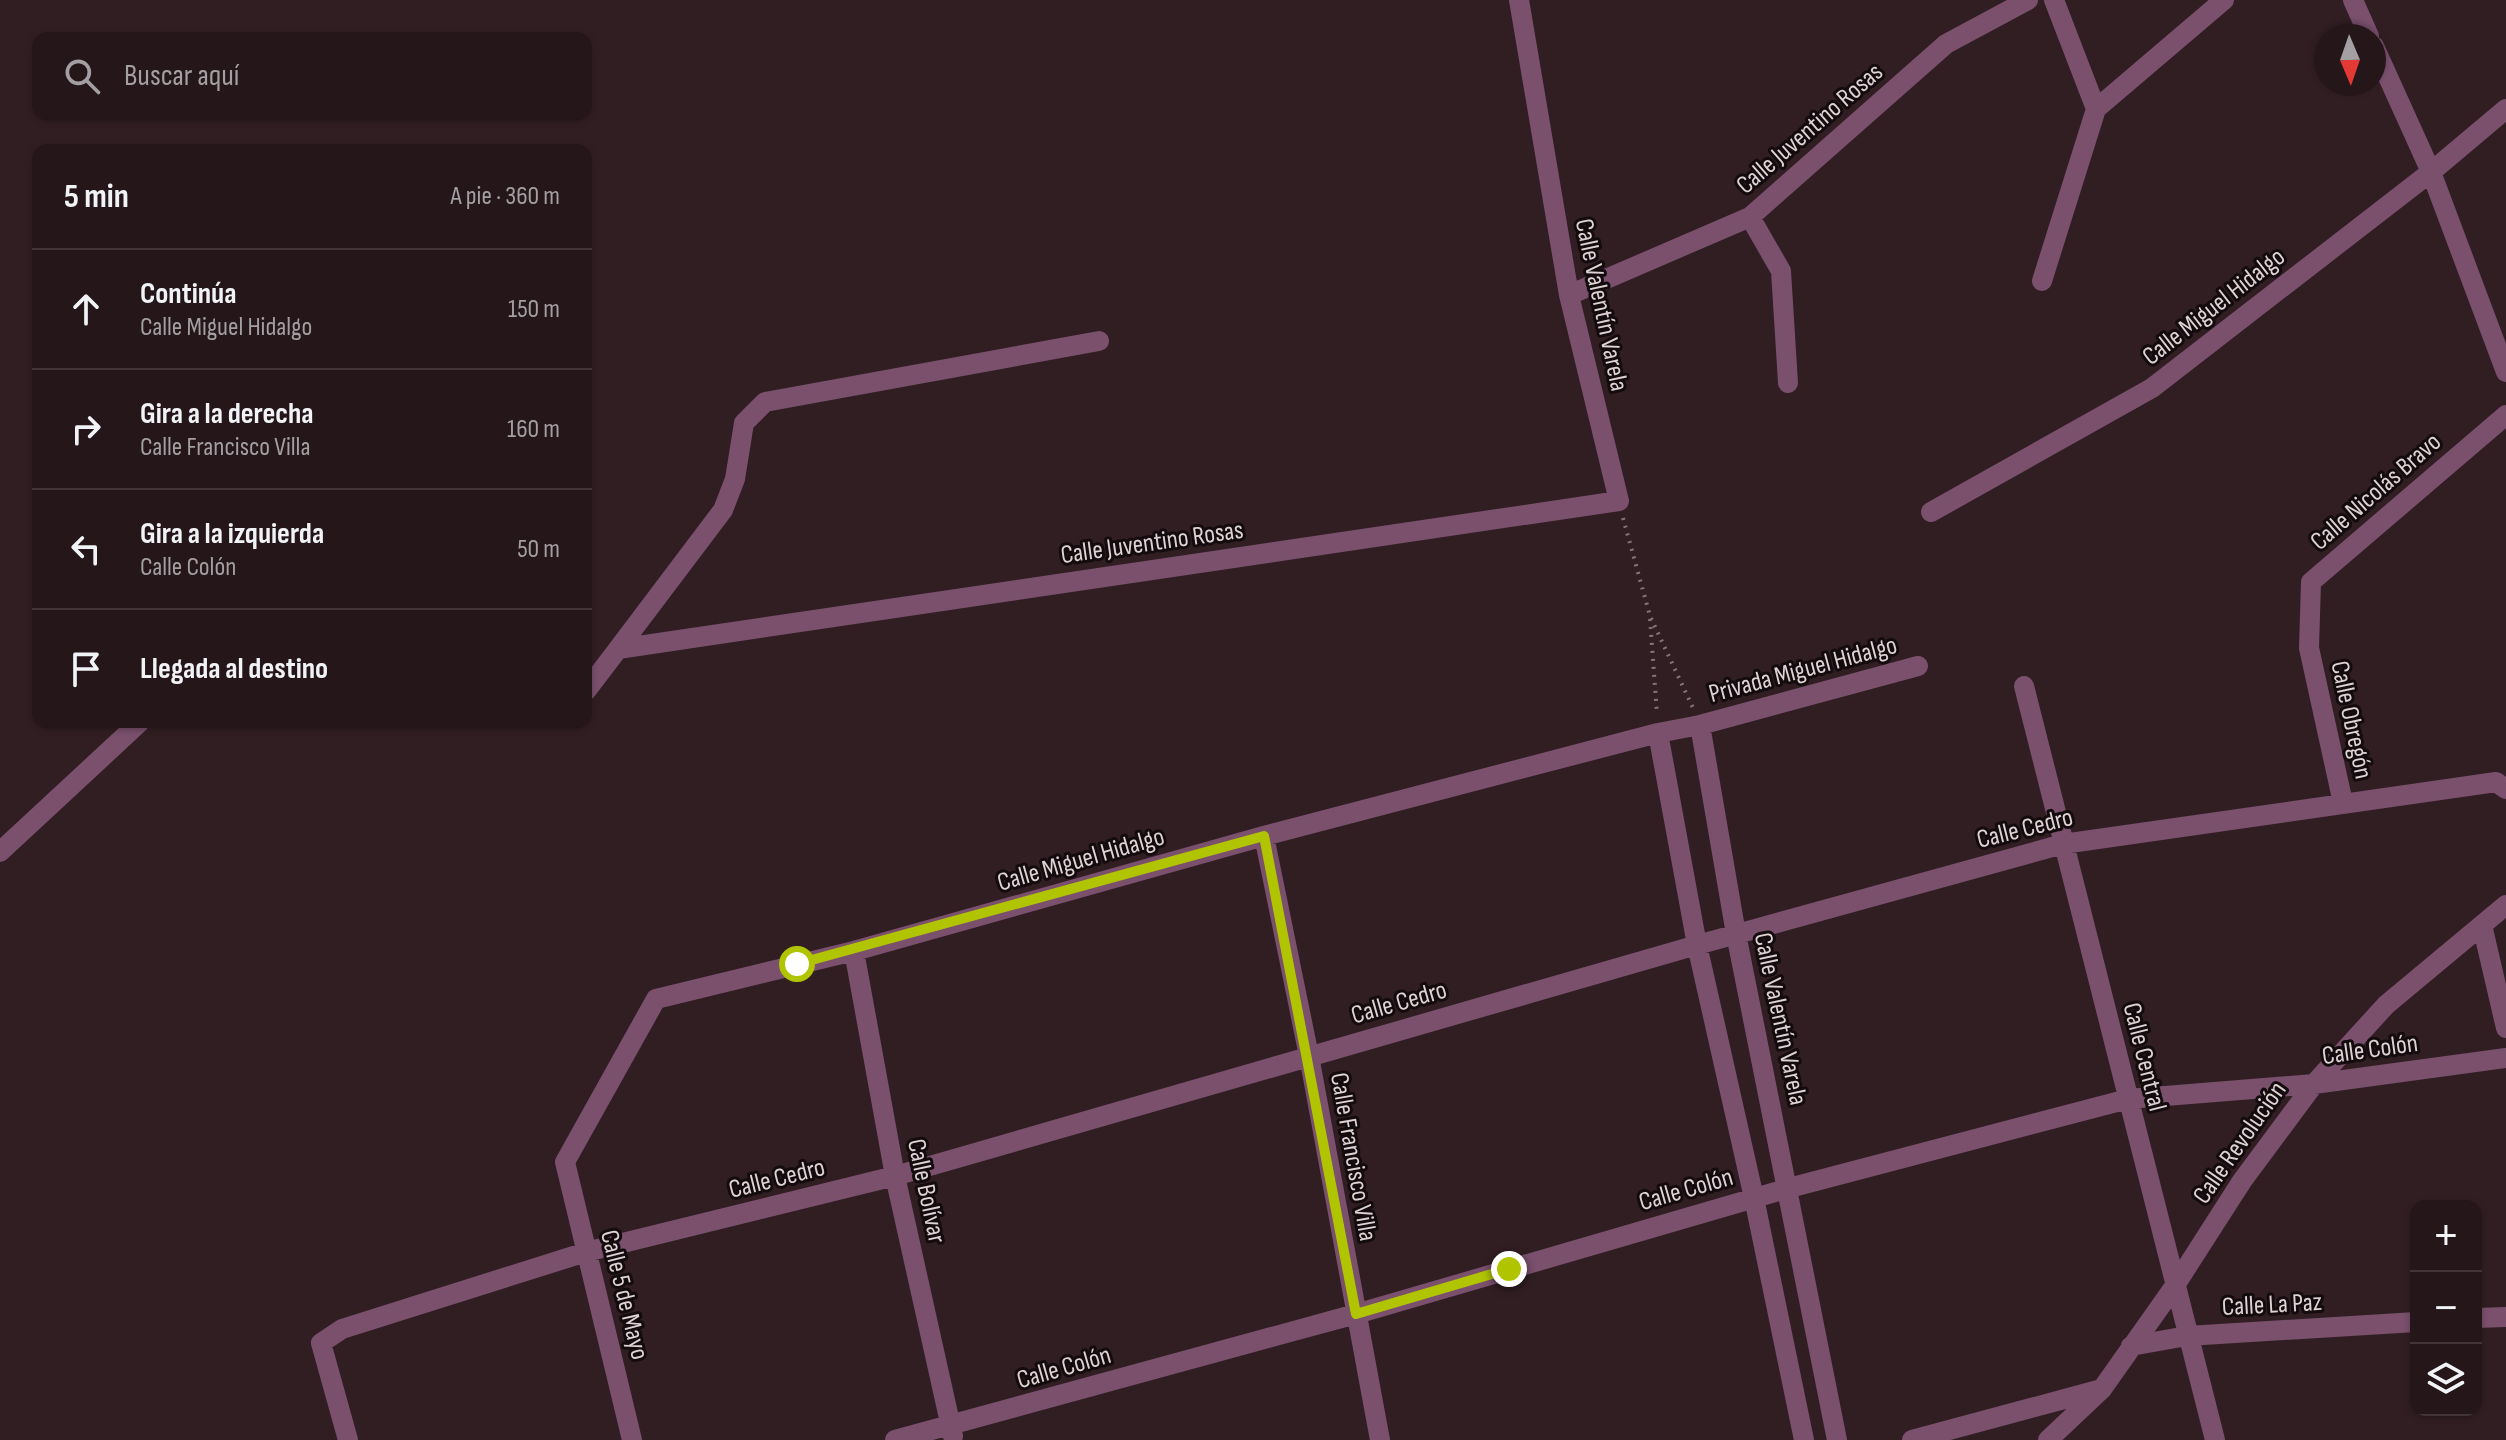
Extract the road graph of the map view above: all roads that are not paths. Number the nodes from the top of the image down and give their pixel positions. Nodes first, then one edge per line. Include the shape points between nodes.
1 (1519, 0) edge
2 (2028, 0) edge
3 (2054, 0) edge
4 (2224, 0) edge
5 (2353, 0) edge
6 (2364, 24) edge
7 (2386, 73) edge
8 (2096, 109) junction
9 (2506, 109) edge
10 (2431, 172) junction
11 (1750, 217) junction
12 (2042, 281) dead end
13 (1569, 295) junction
14 (1099, 341) dead end
15 (2506, 372) edge
16 (1788, 383) dead end
17 (2506, 415) edge
18 (1619, 501) joint
19 (1931, 512) dead end
20 (2309, 648) joint
21 (618, 649) junction
22 (1918, 666) dead end
23 (592, 683) edge
24 (2024, 686) dead end
25 (1700, 725) junction
26 (134, 728) edge
27 (1658, 733) junction
28 (2506, 789) edge
29 (2343, 803) junction
30 (1264, 836) junction
31 (2063, 844) junction
32 (0, 852) edge
33 (2506, 905) edge
34 (2482, 925) junction
35 (1736, 934) junction
36 (1697, 945) junction
37 (854, 951) junction
38 (2506, 1028) edge
39 (1309, 1056) junction
40 (2506, 1058) edge
41 (2314, 1084) junction
42 (2128, 1099) junction
43 (565, 1162) joint
44 (895, 1176) junction
45 (1789, 1188) junction
46 (1754, 1198) junction
47 (586, 1252) junction
48 (2174, 1287) junction
49 (1356, 1314) junction
50 (2506, 1317) edge
51 (2482, 1318) edge
52 (2410, 1322) edge
53 (2187, 1336) junction
54 (2131, 1346) junction
55 (2102, 1389) junction
56 (953, 1433) edge
57 (348, 1440) edge
58 (632, 1440) edge
59 (895, 1440) edge
60 (1380, 1440) edge
61 (1804, 1440) edge
62 (1837, 1440) edge
63 (1912, 1440) edge
64 (2048, 1440) edge
65 (2215, 1440) edge

1 - 13 street, Calle Valentín Varela
2 - 11 street, Calle Juventino Rosas via 1946,44
3 - 8 street
4 - 8 street
5 - 6 street
7 - 10 street
8 - 12 street
9 - 10 street, Calle Miguel Hidalgo
10 - 15 street
10 - 19 street, Calle Miguel Hidalgo via 2152,388
11 - 13 street, Calle Juventino Rosas
11 - 16 street via 1781,271
13 - 18 street, Calle Valentín Varela
14 - 21 street via 765,402 744,423 735,479 723,510
17 - 20 street, Calle Nicolás Bravo via 2311,582
18 - 21 street, Calle Juventino Rosas
20 - 29 street, Calle Obregón
21 - 23 street
22 - 25 street, Privada Miguel Hidalgo
24 - 31 street, Calle Central
25 - 27 street, Calle Miguel Hidalgo
25 - 35 street, Calle Valentín Varela
26 - 32 street
27 - 30 street, Calle Miguel Hidalgo
27 - 36 street
28 - 29 street, Calle Cedro via 2496,782
29 - 31 street, Calle Cedro
30 - 37 street, Calle Miguel Hidalgo
30 - 39 street, Calle Francisco Villa
31 - 35 street, Calle Cedro
31 - 42 street, Calle Central
33 - 34 street, Calle Revolución
34 - 38 street
34 - 41 street, Calle Revolución via 2386,1005
35 - 36 street, Calle Cedro
35 - 45 street, Calle Valentín Varela
36 - 39 street, Calle Cedro
36 - 46 street
37 - 43 street, Calle Miguel Hidalgo via 656,999
37 - 44 street, Calle Bolívar
39 - 44 street, Calle Cedro
39 - 49 street, Calle Francisco Villa
40 - 41 street, Calle Colón
41 - 42 street, Calle Colón
41 - 48 street, Calle Revolución via 2242,1181
42 - 45 street, Calle Colón
42 - 48 street, Calle Central
43 - 47 street, Calle 5 de Mayo
44 - 47 street, Calle Cedro
44 - 56 street, Calle Bolívar
45 - 46 street, Calle Colón
45 - 62 street, Calle Valentín Varela
46 - 49 street, Calle Colón
46 - 61 street
47 - 57 street, Calle Cedro via 342,1329 321,1343
47 - 58 street, Calle 5 de Mayo
48 - 53 street, Calle Central
48 - 54 street, Calle Revolución
49 - 56 street, Calle Colón
49 - 60 street, Calle Francisco Villa
50 - 51 street
52 - 53 street, Calle La Paz
53 - 54 street, Calle La Paz
53 - 65 street, Calle Central
54 - 55 street, Calle Revolución
55 - 63 street
55 - 64 street, Calle Revolución
56 - 59 street, Calle Colón

